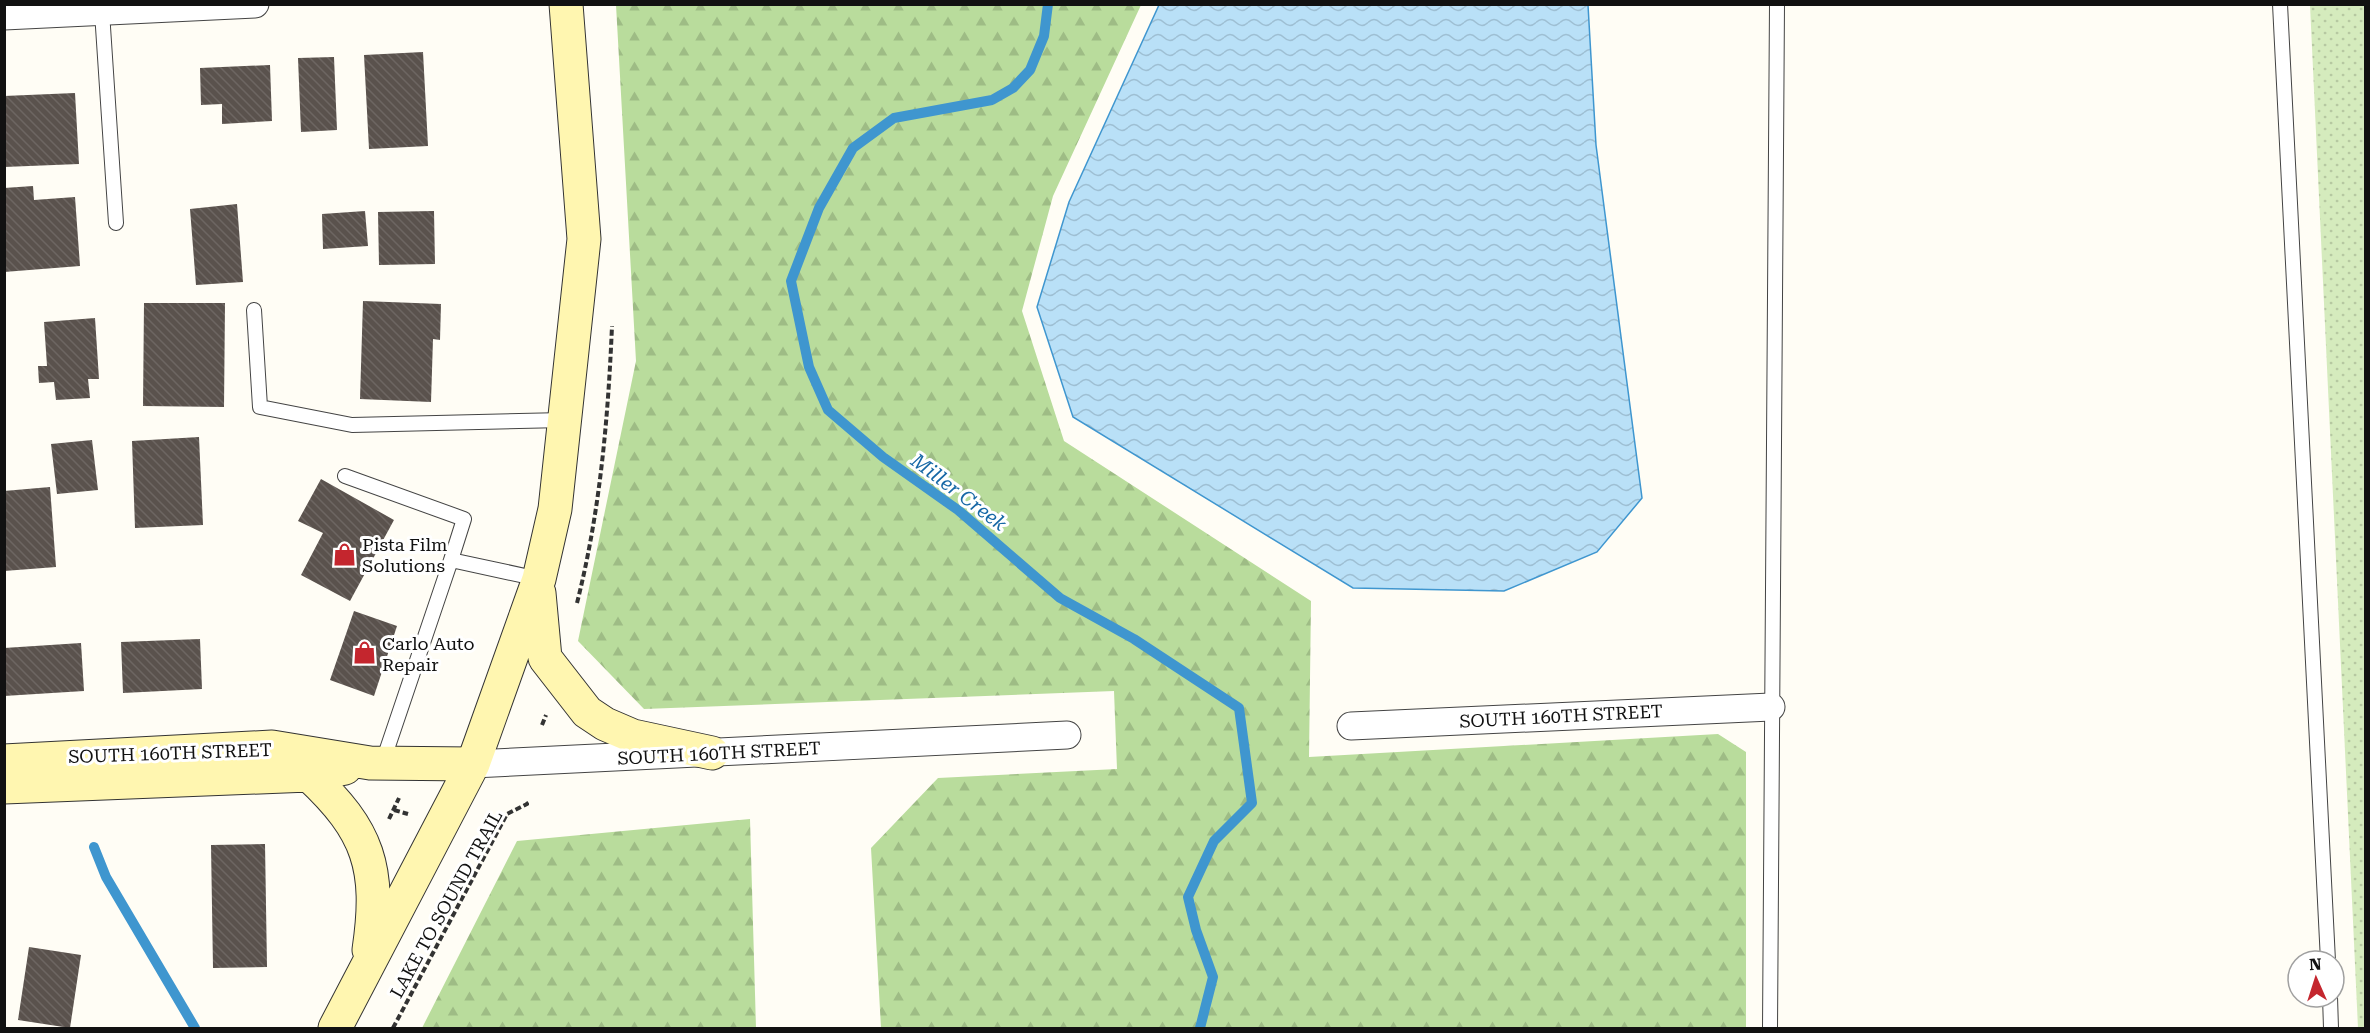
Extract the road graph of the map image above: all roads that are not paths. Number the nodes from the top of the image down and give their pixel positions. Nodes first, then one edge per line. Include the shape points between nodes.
1 (255, 4) edge
2 (566, 4) edge
3 (1777, 4) edge
4 (2280, 4) edge
5 (102, 8) edge
6 (4, 16) edge
7 (116, 223) dead end
8 (254, 310) dead end
9 (564, 420) junction
10 (345, 476) dead end
11 (451, 560) junction
12 (538, 579) junction
13 (1771, 707) junction
14 (1351, 726) dead end
15 (1067, 735) dead end
16 (712, 753) junction
17 (4, 761) edge
18 (376, 763) junction
19 (473, 764) junction
20 (309, 775) junction
21 (4, 787) edge
22 (2327, 949) edge
23 (366, 970) junction
24 (2330, 1009) edge
25 (335, 1029) edge
26 (1770, 1029) edge
27 (2331, 1029) edge

1 - 5 street
2 - 9 main road via 584,238
3 - 13 lane
4 - 22 lane
5 - 6 street
5 - 7 lane
8 - 9 lane via 260,407 352,425
9 - 12 main road via 555,509
10 - 11 lane via 464,519
11 - 12 lane
11 - 18 lane
12 - 16 main road via 545,658 587,712 633,736
12 - 19 main road
13 - 14 street, SOUTH 160TH STREET
13 - 26 lane
15 - 16 street, SOUTH 160TH STREET
16 - 19 street, SOUTH 160TH STREET
17 - 18 main road, SOUTH 160TH STREET via 272,747
18 - 19 main road, SOUTH 160TH STREET
18 - 20 main road, SOUTH 160TH STREET
19 - 23 main road
20 - 21 main road, SOUTH 160TH STREET
20 - 23 main road via 347,813 365,847 372,880 373,921
23 - 25 main road
24 - 27 lane

